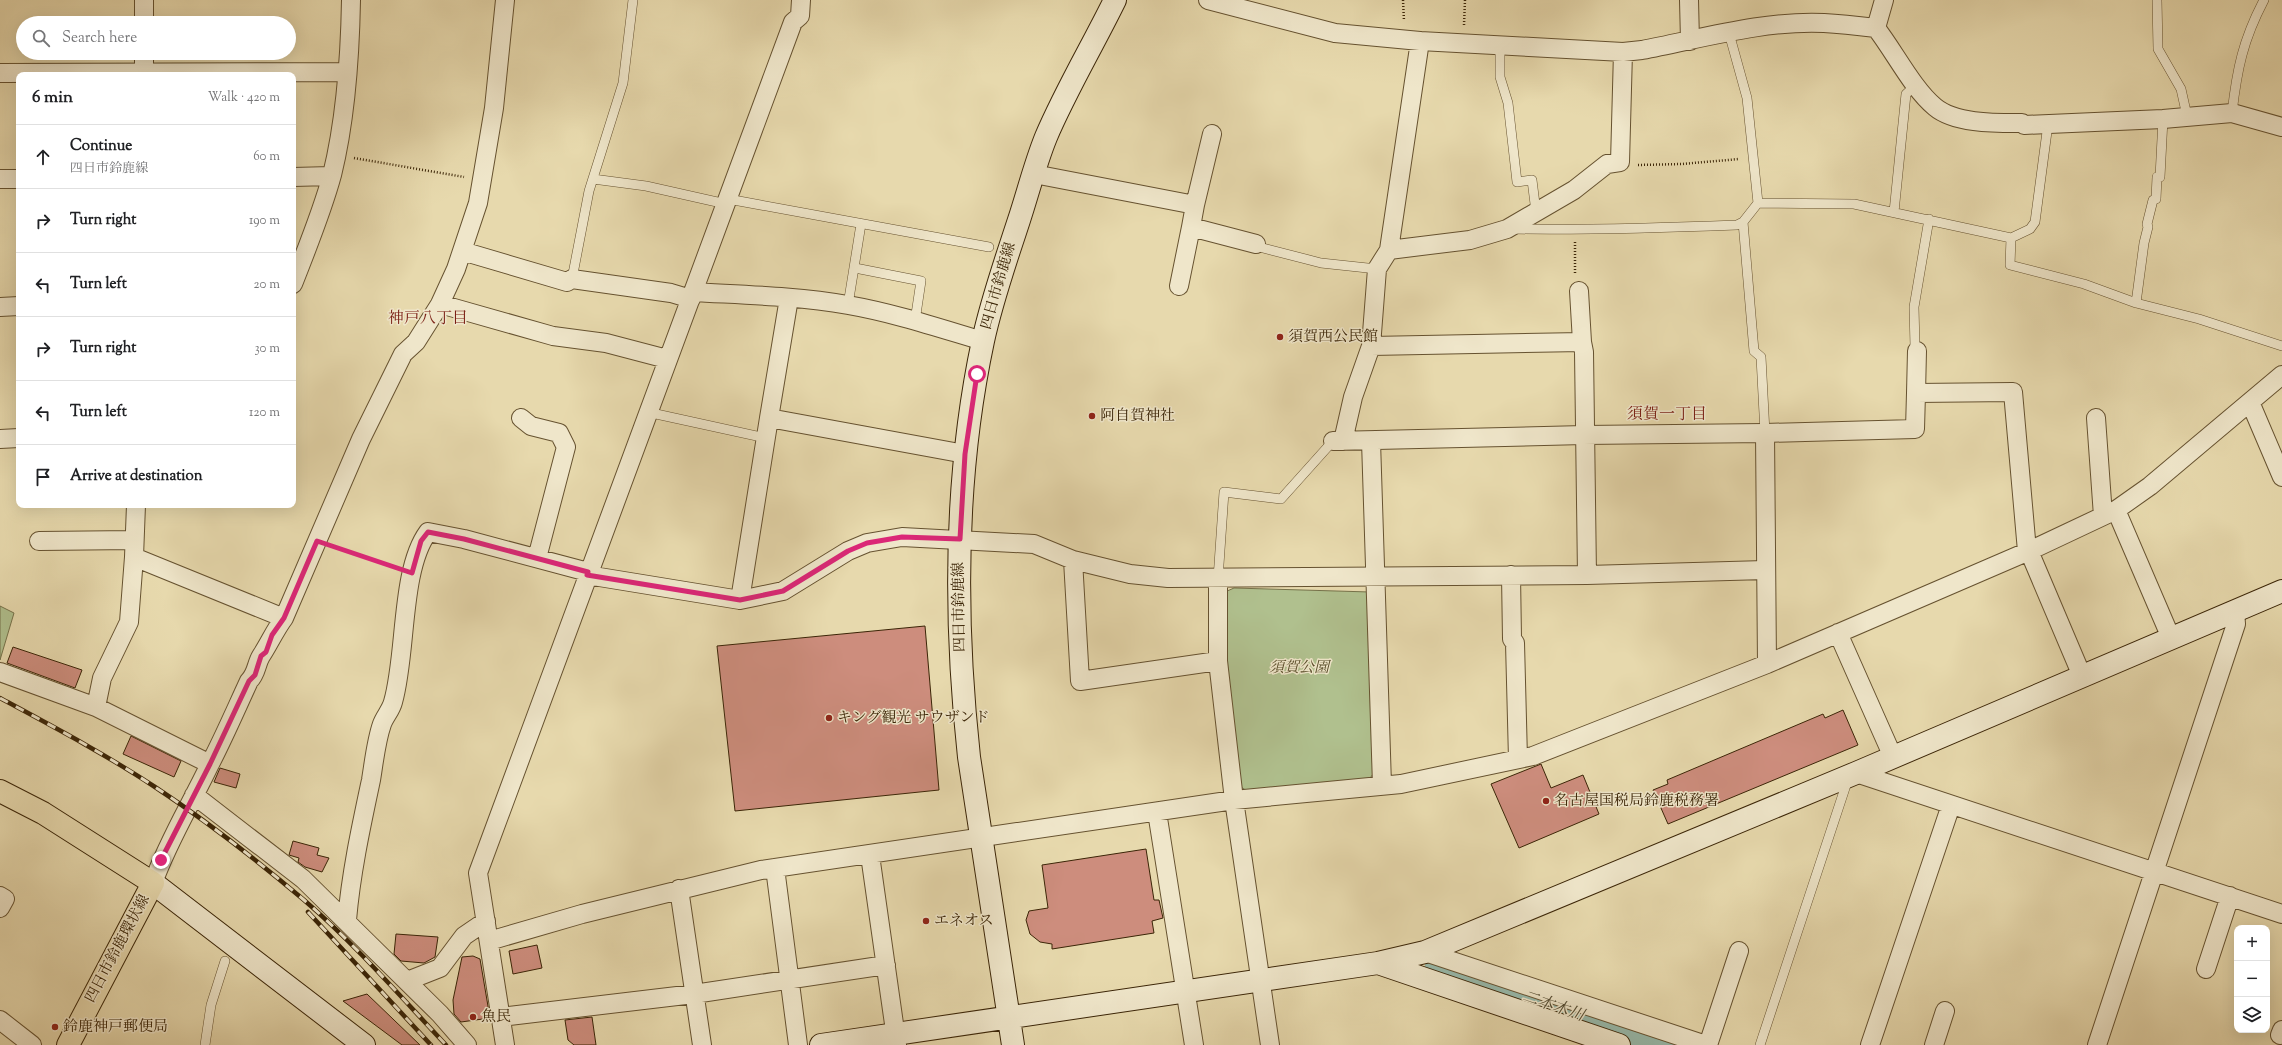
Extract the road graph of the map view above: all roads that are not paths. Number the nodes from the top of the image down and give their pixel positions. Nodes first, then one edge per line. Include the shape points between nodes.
1 (144, 0) edge
2 (352, 0) edge
3 (505, 0) edge
4 (633, 0) edge
5 (801, 0) edge
6 (1115, 0) edge
7 (1208, 0) edge
8 (1689, 0) edge
9 (1884, 0) edge
10 (2156, 0) edge
11 (2264, 0) edge
12 (144, 16) edge
13 (1876, 28) junction
14 (1729, 33) junction
15 (1420, 41) junction
16 (1690, 41) junction
17 (1500, 45) junction
18 (1623, 52) junction
19 (144, 60) edge
20 (144, 72) edge
21 (347, 72) junction
22 (296, 73) edge
23 (0, 74) edge
24 (16, 74) edge
25 (1916, 85) junction
26 (2232, 113) junction
27 (2187, 116) junction
28 (2164, 119) junction
29 (2048, 124) junction
30 (2282, 127) edge
31 (1212, 134) dead end
32 (1034, 174) junction
33 (331, 176) junction
34 (296, 177) edge
35 (0, 179) edge
36 (16, 179) edge
37 (593, 179) junction
38 (727, 202) junction
39 (1758, 203) junction
40 (1195, 205) junction
41 (1536, 212) junction
42 (1894, 212) junction
43 (1929, 219) junction
44 (1743, 222) junction
45 (861, 224) junction
46 (1191, 227) junction
47 (1507, 229) junction
48 (2011, 238) junction
49 (1256, 244) joint
50 (989, 247) dead end
51 (1389, 250) junction
52 (462, 251) junction
53 (855, 268) junction
54 (1377, 269) junction
55 (296, 277) edge
56 (572, 279) junction
57 (1179, 286) dead end
58 (1579, 291) dead end
59 (692, 295) junction
60 (789, 298) junction
61 (2136, 303) junction
62 (440, 304) junction
63 (848, 305) junction
64 (0, 306) edge
65 (16, 306) edge
66 (915, 321) junction
67 (983, 340) junction
68 (1582, 342) junction
69 (1371, 346) junction
70 (2282, 346) edge
71 (1917, 350) joint
72 (667, 359) junction
73 (2282, 375) edge
74 (1916, 393) junction
75 (2250, 402) junction
76 (647, 412) junction
77 (520, 418) dead end
78 (769, 418) junction
79 (2096, 418) dead end
80 (1765, 433) junction
81 (1584, 435) junction
82 (16, 438) edge
83 (766, 438) junction
84 (0, 439) edge
85 (1338, 441) junction
86 (1372, 441) junction
87 (965, 454) junction
88 (2282, 476) edge
89 (136, 508) edge
90 (2110, 513) junction
91 (960, 539) junction
92 (39, 541) dead end
93 (134, 549) junction
94 (2028, 551) junction
95 (537, 558) junction
96 (1073, 560) junction
97 (1765, 570) junction
98 (587, 573) junction
99 (1511, 575) junction
100 (1587, 575) junction
101 (1375, 577) junction
102 (1218, 579) junction
103 (2282, 591) edge
104 (740, 600) junction
105 (2235, 611) junction
106 (284, 618) junction
107 (1838, 633) junction
108 (2171, 638) junction
109 (1218, 661) junction
110 (1767, 664) junction
111 (0, 672) edge
112 (2082, 676) junction
113 (96, 707) junction
114 (1893, 757) junction
115 (1518, 759) junction
116 (210, 764) junction
117 (1853, 774) junction
118 (1382, 785) junction
119 (0, 791) edge
120 (194, 796) junction
121 (1234, 800) junction
122 (1951, 804) junction
123 (1157, 812) junction
124 (982, 838) junction
125 (870, 855) junction
126 (775, 868) junction
127 (2155, 871) junction
128 (153, 883) junction
129 (678, 889) junction
130 (0, 896) edge
131 (2230, 896) junction
132 (0, 908) edge
133 (2282, 914) edge
134 (347, 920) junction
135 (486, 921) junction
136 (489, 941) junction
137 (1739, 951) dead end
138 (1425, 952) junction
139 (225, 961) dead end
140 (1378, 963) junction
141 (886, 965) junction
142 (2206, 969) dead end
143 (1260, 979) junction
144 (789, 980) junction
145 (407, 981) junction
146 (1185, 990) junction
147 (694, 994) junction
148 (1945, 1011) dead end
149 (500, 1017) junction
150 (1009, 1017) junction
151 (0, 1020) edge
152 (896, 1040) edge
153 (32, 1045) edge
154 (68, 1045) edge
155 (205, 1045) edge
156 (364, 1045) edge
157 (467, 1045) edge
158 (505, 1045) edge
159 (702, 1045) edge
160 (798, 1045) edge
161 (821, 1045) edge
162 (1013, 1045) edge
163 (1194, 1045) edge
164 (1270, 1045) edge
165 (1619, 1045) edge
166 (1707, 1045) edge
167 (1760, 1045) edge
168 (1870, 1045) edge
169 (1934, 1045) edge
170 (2097, 1045) edge

1 - 12 street
2 - 21 street
3 - 52 street via 494,108 482,180 478,203
4 - 37 lane via 623,83
5 - 38 street via 800,16 793,22
6 - 32 street, 四日市鈴鹿線 via 1046,138
7 - 15 street via 1335,33
8 - 16 street
9 - 13 street
10 - 27 lane via 2158,49 2181,89
11 - 26 lane via 2251,25 2240,57
13 - 14 street via 1824,23
13 - 25 street
14 - 16 street
14 - 39 lane via 1748,98
15 - 17 street
15 - 51 street
16 - 18 street
17 - 18 street
17 - 41 lane via 1500,77 1508,103 1517,182 1532,180
18 - 41 street via 1620,162 1607,164 1574,190
19 - 20 street
21 - 22 street
21 - 33 street via 343,118
23 - 24 street
25 - 29 street via 1935,108 1954,116 1990,123
25 - 42 lane via 1906,94
26 - 27 street
26 - 30 street
27 - 28 street
28 - 29 street
28 - 61 lane via 2160,177 2156,177 2156,199 2153,200 2147,224
29 - 48 lane via 2035,222 2030,229
31 - 40 street
32 - 40 street
32 - 67 street, 四日市鈴鹿線 via 995,292
33 - 34 street
33 - 55 street via 314,232
35 - 36 street
37 - 38 lane via 646,186
37 - 56 lane via 574,258
38 - 45 lane
38 - 59 street
39 - 42 lane via 1854,204
39 - 44 lane
40 - 46 street
41 - 47 street
42 - 43 lane
43 - 48 lane
43 - 71 lane via 1914,307
44 - 47 lane via 1737,225 1681,228
44 - 80 lane via 1754,351 1760,357
45 - 50 lane
45 - 53 lane
46 - 49 street
46 - 57 street
47 - 51 street via 1470,240
48 - 61 lane via 2010,265 2084,284
49 - 54 lane via 1259,247 1321,263
51 - 54 street
52 - 56 street via 567,282
52 - 62 street
53 - 63 lane
53 - 66 lane via 921,281
54 - 69 street
56 - 59 street
58 - 68 street
59 - 60 street
59 - 72 street
60 - 63 street
60 - 78 street
61 - 70 lane
62 - 72 street via 553,336 606,343
62 - 106 street via 416,342 403,354 361,439
63 - 66 street
64 - 65 street
66 - 67 street
67 - 87 street, 四日市鈴鹿線
68 - 69 street
68 - 81 street
69 - 85 street
71 - 74 street
72 - 76 street
73 - 75 street
74 - 80 street via 1915,429
74 - 94 street via 2013,392
75 - 88 street
75 - 90 street via 2150,486
76 - 83 lane
76 - 98 street
77 - 95 street via 531,426 559,433 566,447
78 - 83 street
78 - 87 street
79 - 90 street
80 - 81 street
80 - 97 street
81 - 86 street
81 - 100 street
82 - 84 street
83 - 104 street
85 - 86 street
85 - 102 lane via 1281,499 1224,492
86 - 101 street
87 - 91 street, 四日市鈴鹿線
89 - 93 street
90 - 94 street
90 - 108 street
91 - 96 street via 1034,544
91 - 104 street via 902,537 867,543 848,551 783,591
91 - 124 street, 四日市鈴鹿線 via 960,620 965,717
92 - 93 street
93 - 106 street
93 - 113 street via 129,622 102,678
94 - 107 street
94 - 112 street
95 - 98 street
95 - 134 street via 428,532 421,541 412,573 393,703 382,724 358,843
96 - 102 street via 1130,574
96 - 109 street via 1080,681
97 - 100 street
97 - 110 street
98 - 104 street
98 - 135 street via 478,873
99 - 100 street
99 - 101 street
99 - 115 street
101 - 102 street
101 - 118 street
102 - 109 street
103 - 105 street
105 - 108 street
105 - 127 street via 2236,624
106 - 116 street via 272,635 266,652 261,656 255,675 249,681
107 - 110 street
107 - 114 street
108 - 112 street
109 - 121 street
110 - 115 street via 1533,756
111 - 113 street
112 - 114 street
113 - 116 street
114 - 117 street
115 - 118 street via 1401,784
116 - 120 street
117 - 122 street
117 - 138 street
117 - 167 lane
118 - 121 street
119 - 128 main road, 四日市鈴鹿環状線 via 43,813
120 - 128 street via 161,860
120 - 134 street via 303,879
121 - 123 street
121 - 143 street
122 - 127 street
122 - 168 street
123 - 124 street
123 - 146 street
124 - 125 street
124 - 150 street, 四日市鈴鹿線
125 - 126 street
125 - 141 street
126 - 129 street
126 - 144 street
127 - 131 street
127 - 170 street
128 - 154 main road, 四日市鈴鹿環状線
128 - 156 street
129 - 136 street
129 - 147 street
130 - 132 street via 5,899
131 - 133 street
131 - 142 street
134 - 145 street
135 - 136 street
135 - 145 street via 464,936 440,968
136 - 149 street
137 - 166 street
138 - 140 street
138 - 166 street
139 - 155 lane via 211,1005
140 - 143 street
140 - 165 street
141 - 144 street
141 - 152 street
143 - 146 street
143 - 164 street
144 - 147 street
144 - 160 street
145 - 157 street
146 - 150 street
146 - 163 street
147 - 149 street
147 - 159 street
148 - 169 street
149 - 158 street
150 - 152 street
150 - 162 street, 四日市鈴鹿線
151 - 153 street
152 - 161 street

